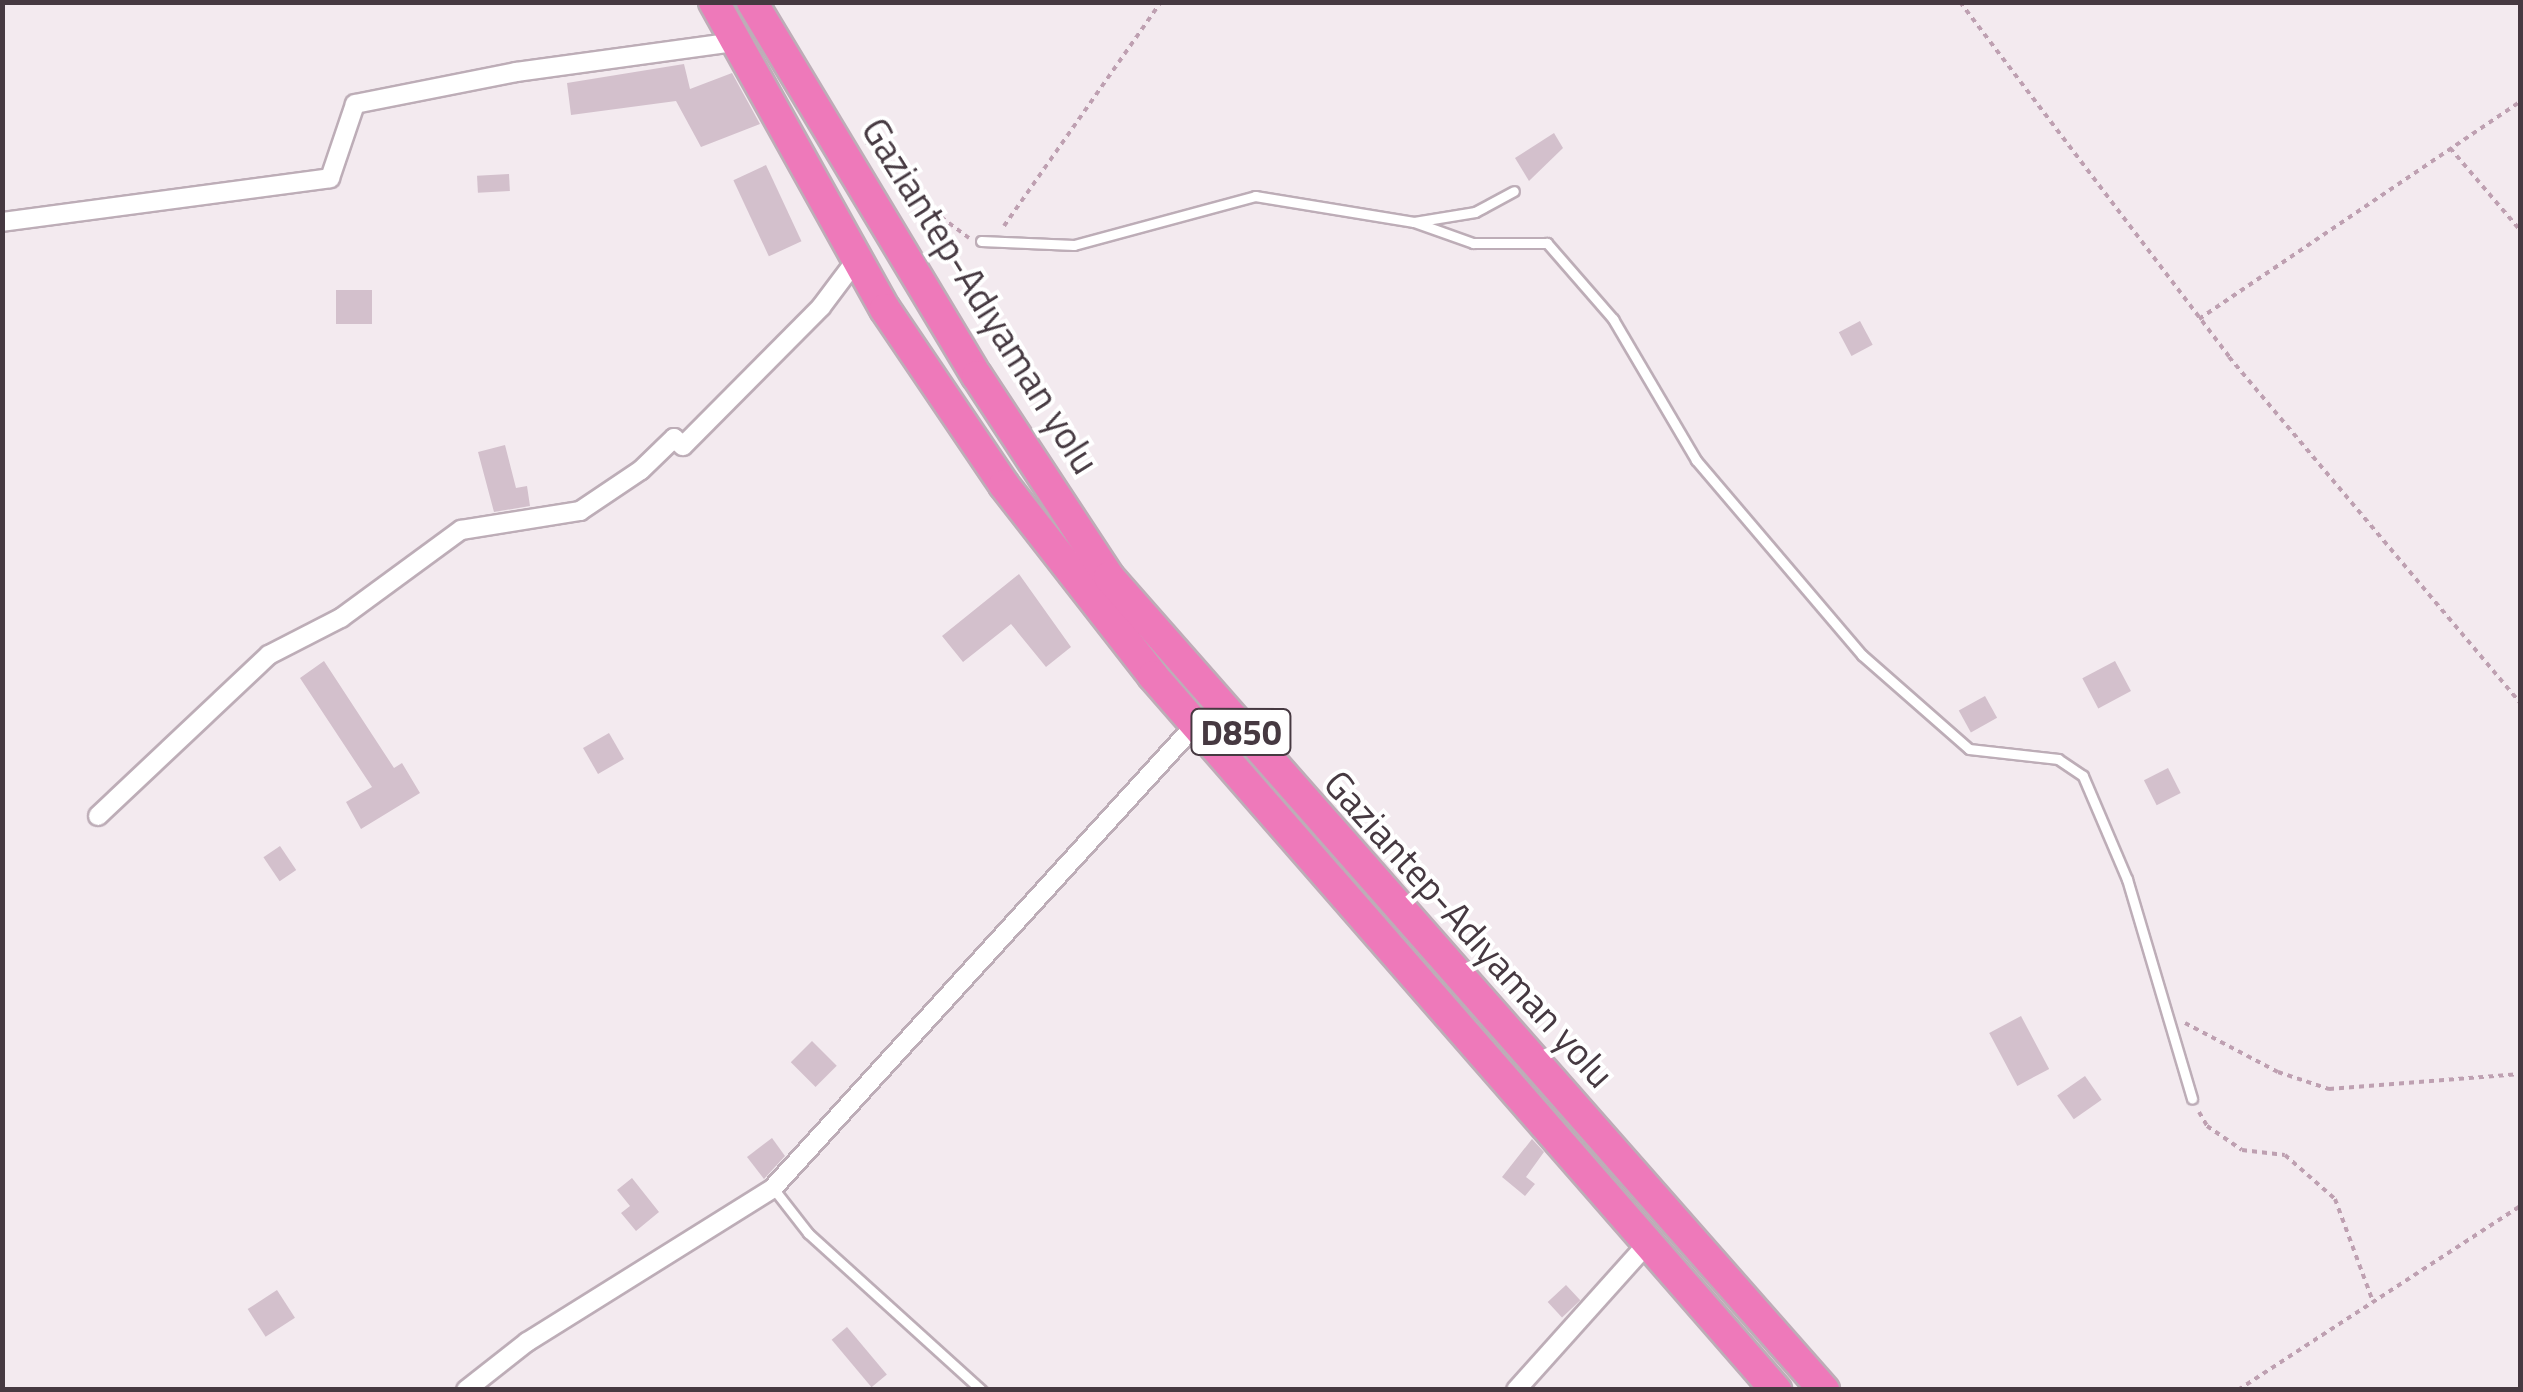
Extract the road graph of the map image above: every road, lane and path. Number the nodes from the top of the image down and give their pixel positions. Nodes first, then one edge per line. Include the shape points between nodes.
1 (714, 2) edge
2 (752, 2) edge
3 (1161, 2) edge
4 (1960, 2) edge
5 (734, 42) junction
6 (2520, 102) edge
7 (840, 143) junction
8 (2450, 148) junction
9 (1514, 190) dead end
10 (2, 222) edge
11 (1414, 222) junction
12 (2520, 230) edge
13 (981, 241) junction
14 (857, 259) junction
15 (2199, 318) junction
16 (2520, 703) edge
17 (1195, 725) junction
18 (98, 816) dead end
19 (2172, 1016) junction
20 (2520, 1074) edge
21 (2192, 1098) joint
22 (773, 1188) junction
23 (2520, 1206) edge
24 (1648, 1244) junction
25 (2374, 1302) junction
26 (466, 1390) edge
27 (980, 1390) edge
28 (1516, 1390) edge
29 (1776, 1390) edge
30 (1824, 1390) edge
31 (2238, 1390) edge

1 - 5 highway, Gaziantep-Adıyaman yolu / D850
2 - 7 highway, Gaziantep-Adıyaman yolu / D850
3 - 13 path via 1044,176 1000,230
4 - 15 path
5 - 10 street via 516,72 355,104 330,178
5 - 14 highway, Gaziantep-Adıyaman yolu / D850
6 - 8 path
7 - 13 path via 874,144 958,234
7 - 30 highway, Gaziantep-Adıyaman yolu / D850 via 977,376 1109,577
8 - 12 path
8 - 15 path
9 - 11 lane via 1474,212
11 - 13 lane via 1255,196 1074,246
11 - 19 lane via 1473,243 1547,244 1612,319 1696,460 1862,655 1969,749 2058,759 2084,776
14 - 17 highway, Gaziantep-Adıyaman yolu / D850 via 1004,485
14 - 18 street via 821,307 683,446 674,438 641,470 580,511 461,530 342,618 269,655
15 - 16 path
17 - 22 street
17 - 24 highway, Gaziantep-Adıyaman yolu / D850
19 - 20 path via 2278,1072 2329,1089
19 - 21 lane
21 - 25 path via 2208,1126 2242,1150 2285,1155 2335,1199
22 - 26 street via 527,1342
22 - 27 lane via 808,1233
23 - 25 path
24 - 28 street
24 - 29 highway, Gaziantep-Adıyaman yolu / D850
25 - 31 path

